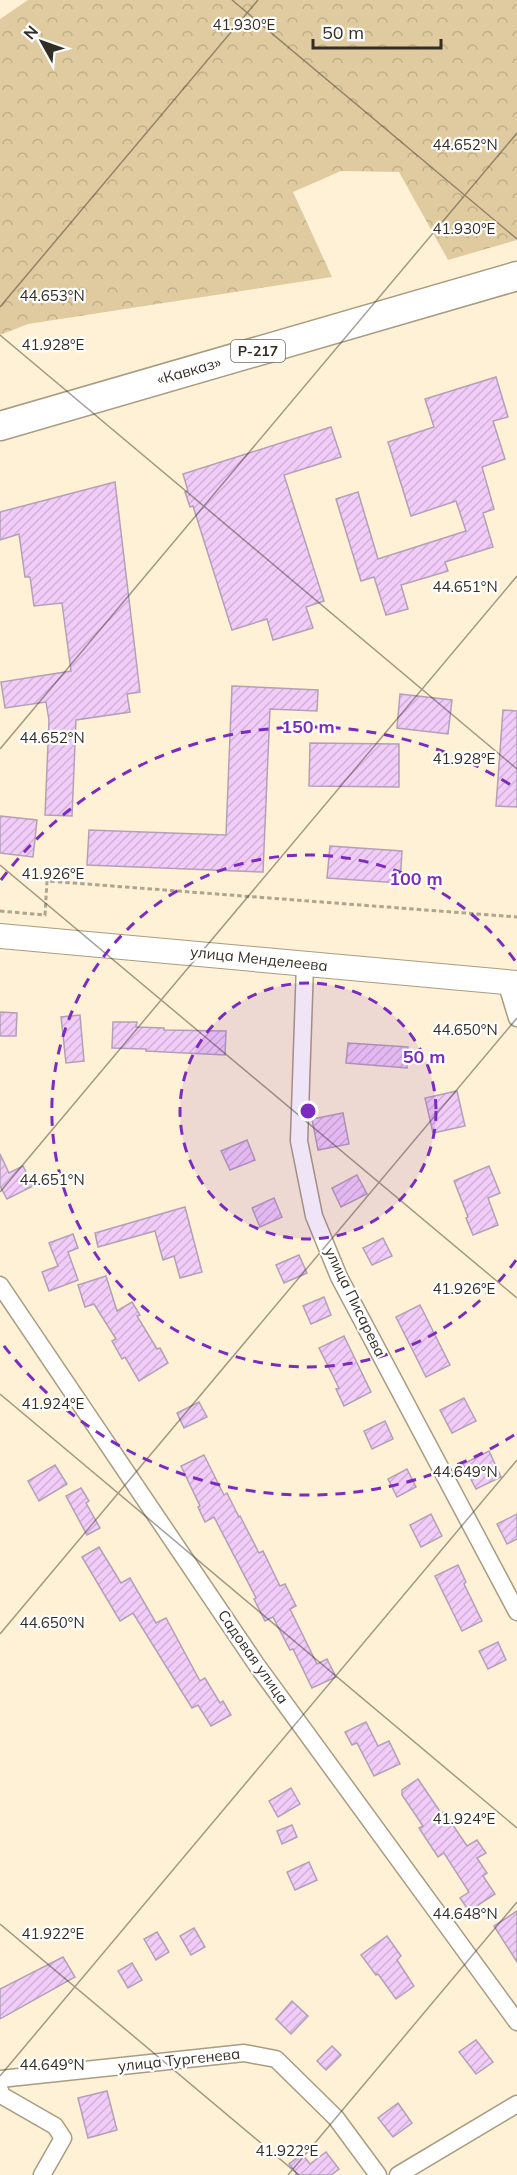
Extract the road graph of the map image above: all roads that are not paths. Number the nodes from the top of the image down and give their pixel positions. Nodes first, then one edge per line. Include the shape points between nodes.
1 (517, 276) edge
2 (0, 426) edge
3 (0, 936) edge
4 (306, 964) junction
5 (511, 983) edge
6 (517, 1018) edge
7 (0, 1285) edge
8 (517, 1612) edge
9 (517, 2022) edge
10 (0, 2079) edge
11 (0, 2090) edge
12 (517, 2104) edge
13 (42, 2175) edge
14 (378, 2175) edge
15 (398, 2175) edge

1 - 2 highway, «Кавказ» / Р-217
3 - 4 main road, улица Менделеева
4 - 5 main road, улица Менделеева
4 - 8 street, улица Писарева via 299,1141 314,1216 339,1277
5 - 6 street
7 - 9 street, Садовая улица via 256,1664
10 - 14 street, улица Тургенева via 244,2053 276,2059 336,2118
11 - 13 street via 1,2095 55,2126 63,2138
12 - 15 street

